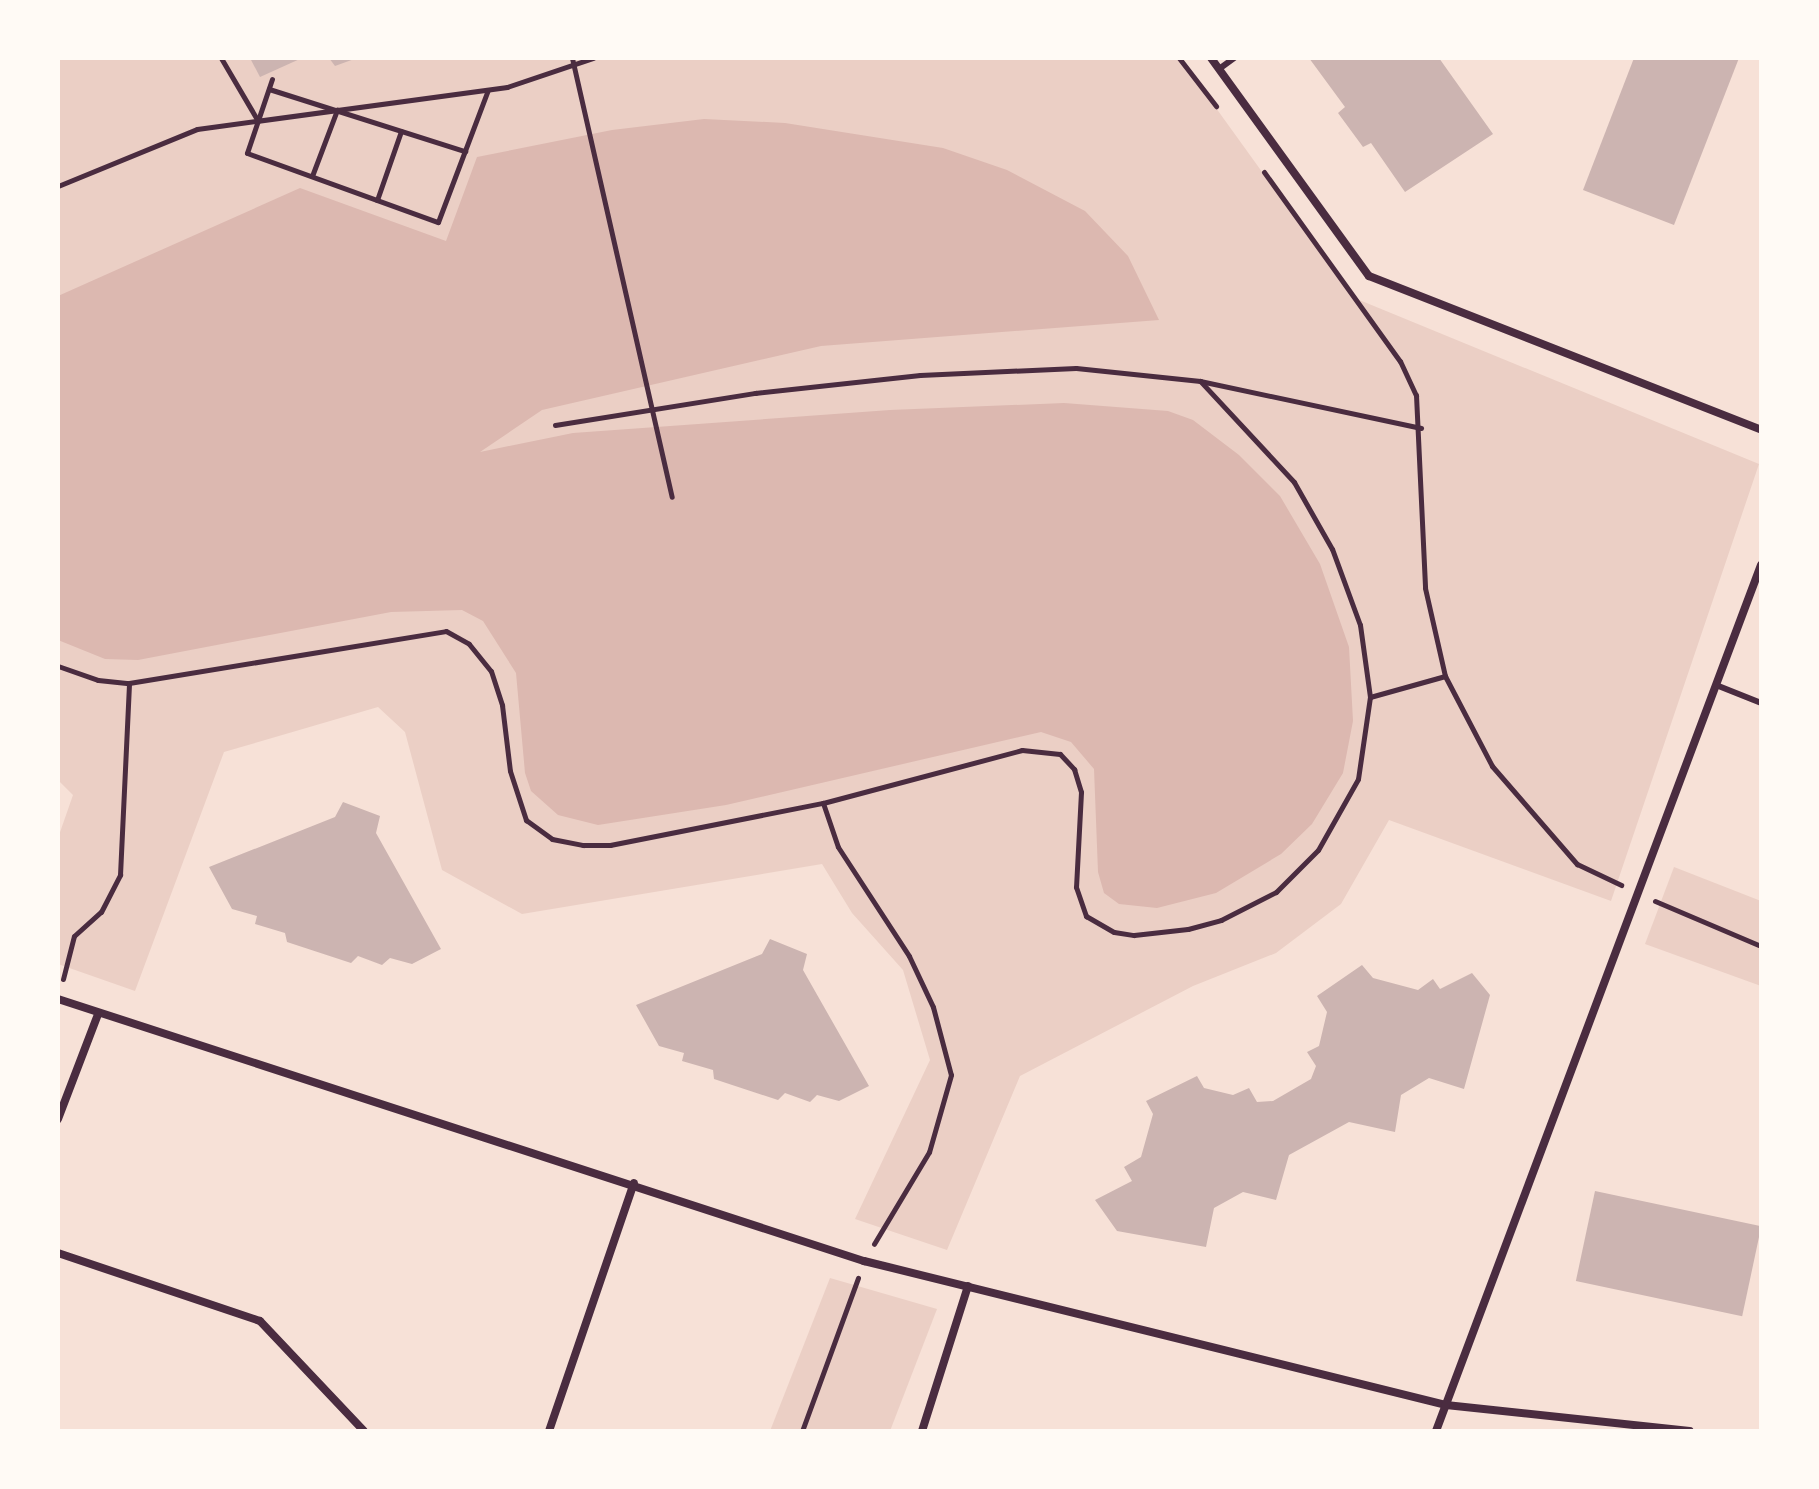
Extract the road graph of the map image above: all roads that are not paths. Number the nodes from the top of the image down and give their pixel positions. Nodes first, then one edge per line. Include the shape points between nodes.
1 (1211, 58) edge
2 (1234, 58) edge
3 (1219, 69) junction
4 (1761, 430) edge
5 (1761, 565) edge
6 (1716, 685) junction
7 (1761, 703) edge
8 (58, 999) edge
9 (98, 1014) junction
10 (58, 1119) edge
11 (634, 1183) junction
12 (58, 1253) edge
13 (968, 1286) junction
14 (1446, 1405) junction
15 (364, 1431) edge
16 (549, 1431) edge
17 (922, 1431) edge
18 (1436, 1431) edge
19 (1690, 1431) edge

1 - 3 street
2 - 3 lane
3 - 4 street via 1369,276
5 - 6 street
6 - 7 lane
6 - 14 street
8 - 9 street
9 - 10 street
9 - 11 street
11 - 13 street via 864,1261
11 - 16 street
12 - 15 street via 260,1321
13 - 14 street
13 - 17 street
14 - 18 street
14 - 19 street

